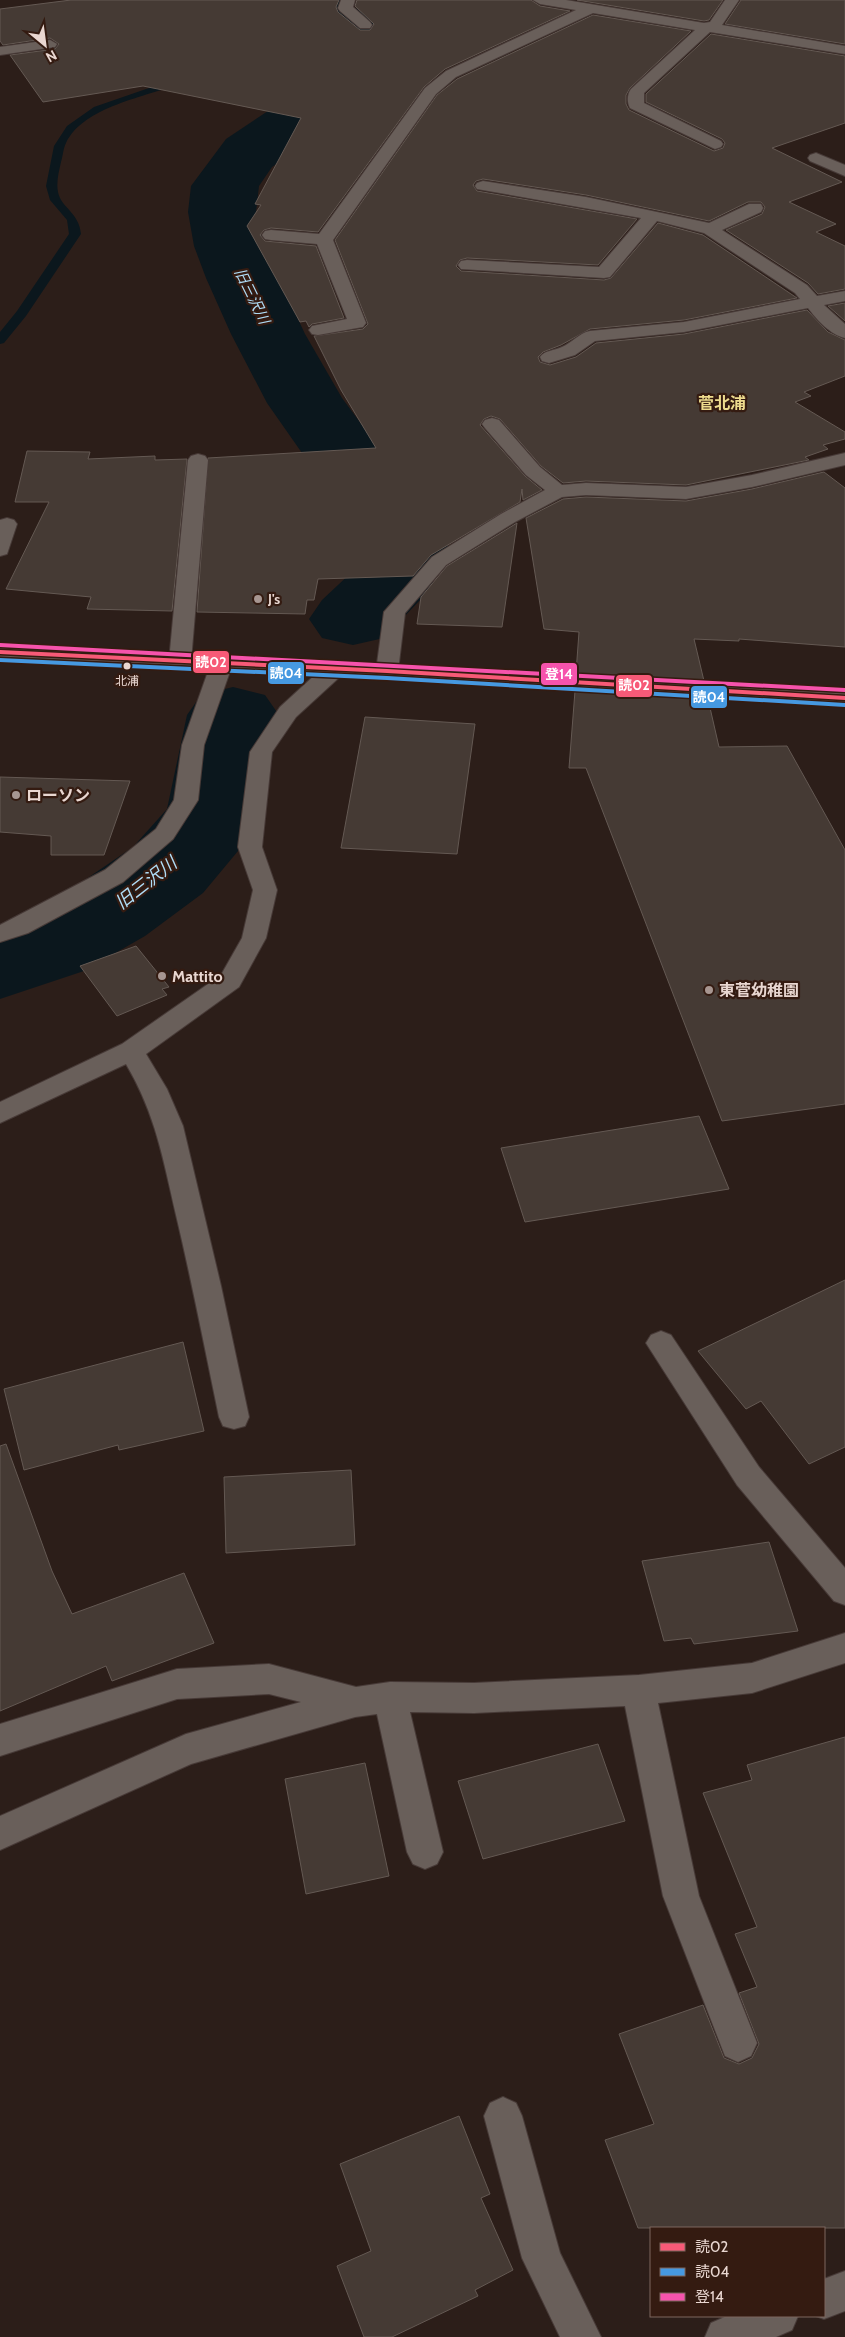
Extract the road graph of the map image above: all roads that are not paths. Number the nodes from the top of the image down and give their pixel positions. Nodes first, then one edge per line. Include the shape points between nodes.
1 (348, 0) edge
2 (540, 0) edge
3 (732, 0) edge
4 (590, 9) junction
5 (366, 25) dead end
6 (711, 27) junction
7 (50, 44) dead end
8 (845, 50) edge
9 (0, 51) edge
10 (715, 144) dead end
11 (816, 158) dead end
12 (845, 171) edge
13 (483, 186) dead end
14 (755, 208) dead end
15 (652, 216) junction
16 (710, 229) junction
17 (271, 236) dead end
18 (324, 240) junction
19 (467, 265) dead end
20 (845, 296) edge
21 (813, 303) junction
22 (318, 330) dead end
23 (845, 333) edge
24 (549, 357) dead end
25 (492, 424) dead end
26 (845, 459) edge
27 (198, 460) dead end
28 (558, 491) junction
29 (7, 524) dead end
30 (0, 550) edge
31 (0, 652) edge
32 (180, 661) junction
33 (222, 663) junction
34 (336, 668) junction
35 (387, 671) junction
36 (845, 698) edge
37 (0, 934) edge
38 (131, 1051) junction
39 (0, 1113) edge
40 (661, 1343) dead end
41 (234, 1417) dead end
42 (845, 1591) edge
43 (845, 1648) edge
44 (640, 1690) junction
45 (390, 1697) junction
46 (355, 1702) junction
47 (0, 1740) edge
48 (0, 1834) edge
49 (425, 1852) dead end
50 (738, 2042) dead end
51 (503, 2116) dead end
52 (845, 2291) edge
53 (825, 2298) edge
54 (775, 2317) edge
55 (581, 2337) edge
56 (725, 2337) edge

1 - 5 street via 345,8
2 - 4 street
3 - 6 street
4 - 6 street
4 - 18 street via 451,74 430,91
6 - 8 street
6 - 10 street via 636,92 636,105
7 - 9 street
11 - 12 street
13 - 15 street
14 - 16 street
15 - 16 street
15 - 19 street via 604,273
16 - 21 street via 801,289
17 - 18 street
18 - 22 street via 357,322
20 - 21 street
21 - 23 street
21 - 24 street via 684,327 590,336 569,351
25 - 28 street via 533,471
26 - 28 street via 686,493
27 - 32 street
28 - 35 street via 439,561 395,612
29 - 30 street
31 - 32 main road
32 - 33 main road
33 - 34 main road
33 - 37 street via 193,745 186,800 165,834 114,876 20,927
34 - 35 main road
34 - 38 street via 288,712 261,752 250,847 265,890 254,938 230,981
35 - 36 main road
38 - 39 street
38 - 41 street via 154,1089 169,1126 208,1286
40 - 42 street via 748,1476
43 - 44 street via 752,1678
44 - 45 street via 474,1698
44 - 50 street via 681,1896
45 - 46 street
45 - 49 street
46 - 47 street via 269,1679 177,1684
46 - 48 street via 186,1750
51 - 55 street via 542,2258
52 - 53 street
54 - 56 street

